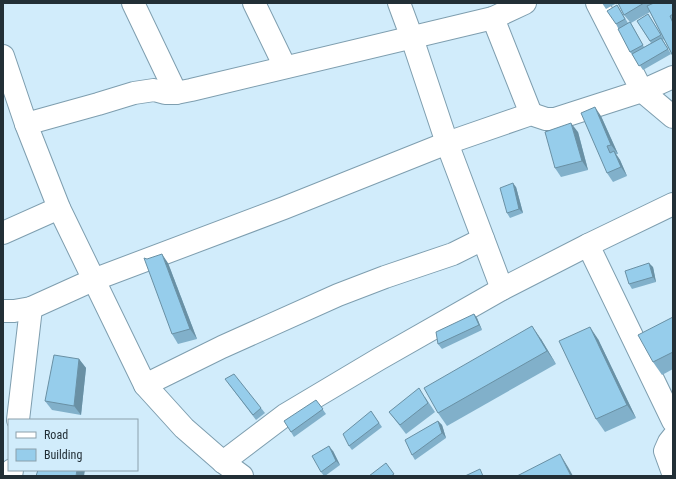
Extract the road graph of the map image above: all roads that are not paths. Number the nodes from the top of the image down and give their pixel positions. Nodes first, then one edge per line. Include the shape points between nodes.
1 (133, 3) edge
2 (254, 3) edge
3 (398, 3) edge
4 (525, 3) edge
5 (597, 3) edge
6 (493, 18) junction
7 (412, 38) junction
8 (3, 56) edge
9 (285, 67) junction
10 (673, 77) edge
11 (642, 92) junction
12 (176, 93) junction
13 (531, 114) junction
14 (673, 117) edge
15 (26, 124) junction
16 (447, 143) junction
17 (673, 204) edge
18 (59, 208) junction
19 (3, 233) edge
20 (483, 239) junction
21 (588, 245) junction
22 (93, 280) junction
23 (502, 289) junction
24 (31, 308) junction
25 (3, 311) edge
26 (145, 385) junction
27 (18, 419) edge
28 (673, 420) edge
29 (673, 437) edge
30 (223, 462) junction
31 (673, 472) edge
32 (242, 476) edge

1 - 12 street
2 - 9 street
3 - 7 street
4 - 6 street
5 - 11 street
6 - 7 street
6 - 13 street
7 - 9 street
7 - 16 street
8 - 15 street
9 - 12 street
10 - 11 street
11 - 13 street via 555,119
11 - 14 street
12 - 15 street via 154,90 134,93
13 - 16 street
15 - 18 street
16 - 20 street
16 - 22 street
17 - 21 street
18 - 19 street
18 - 22 street
20 - 23 street
20 - 26 street via 453,254 338,295
21 - 23 street
21 - 28 street
22 - 24 street
22 - 26 street
23 - 30 street via 285,415
24 - 25 street
24 - 27 street
26 - 30 street via 184,428
29 - 31 street via 665,451
30 - 32 street

